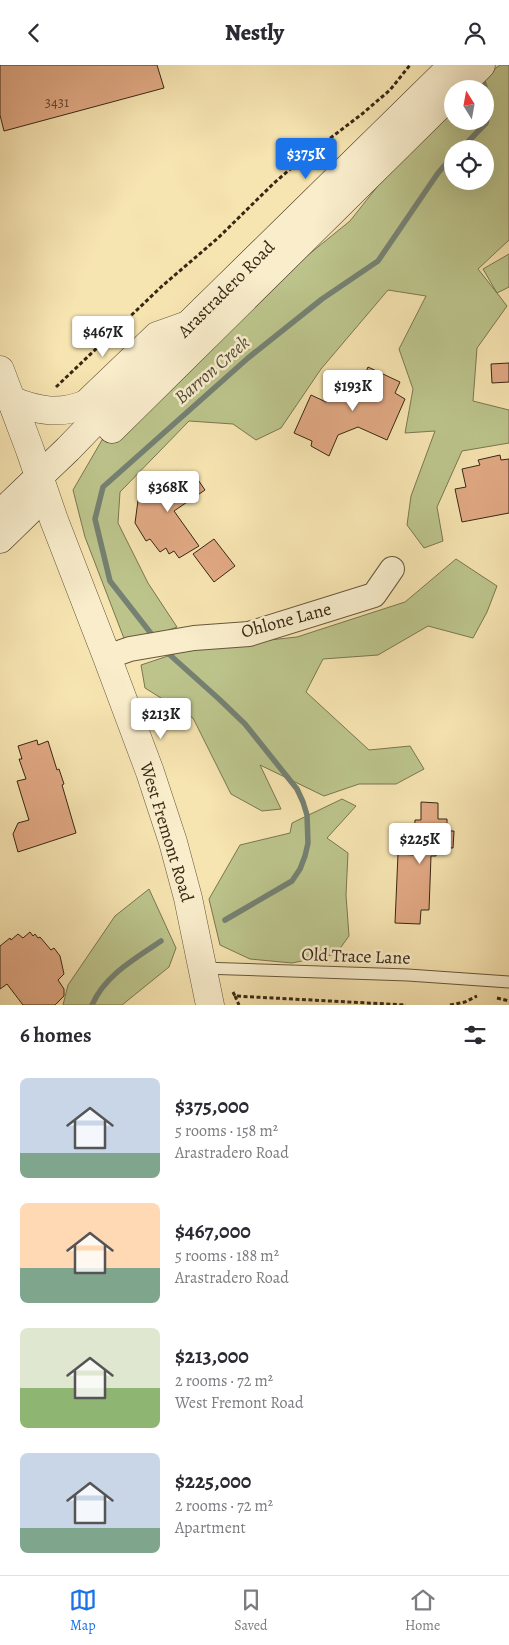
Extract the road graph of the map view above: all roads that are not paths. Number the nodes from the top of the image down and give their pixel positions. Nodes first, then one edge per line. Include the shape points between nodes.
1 (453, 65) edge
2 (481, 65) edge
3 (466, 80) edge
4 (444, 101) edge
5 (188, 325) junction
6 (0, 370) edge
7 (13, 401) junction
8 (42, 486) junction
9 (0, 513) edge
10 (0, 539) edge
11 (392, 569) dead end
12 (107, 657) junction
13 (212, 969) junction
14 (509, 982) edge
15 (210, 1005) edge

1 - 5 main road, Arastradero Road
2 - 3 main road
4 - 8 main road, Arastradero Road
5 - 7 main road via 157,336 86,404 59,411 30,408
5 - 8 main road, Arastradero Road
6 - 7 main road, West Fremont Road
7 - 8 main road, West Fremont Road
8 - 9 main road, Arastradero Road
8 - 10 main road, Arastradero Road
8 - 12 main road, West Fremont Road
11 - 12 street, Ohlone Lane via 374,595 249,634 194,638 130,649
12 - 13 main road, West Fremont Road via 174,842 188,898
13 - 14 lane, Old Trace Lane via 408,975
13 - 15 main road, West Fremont Road

